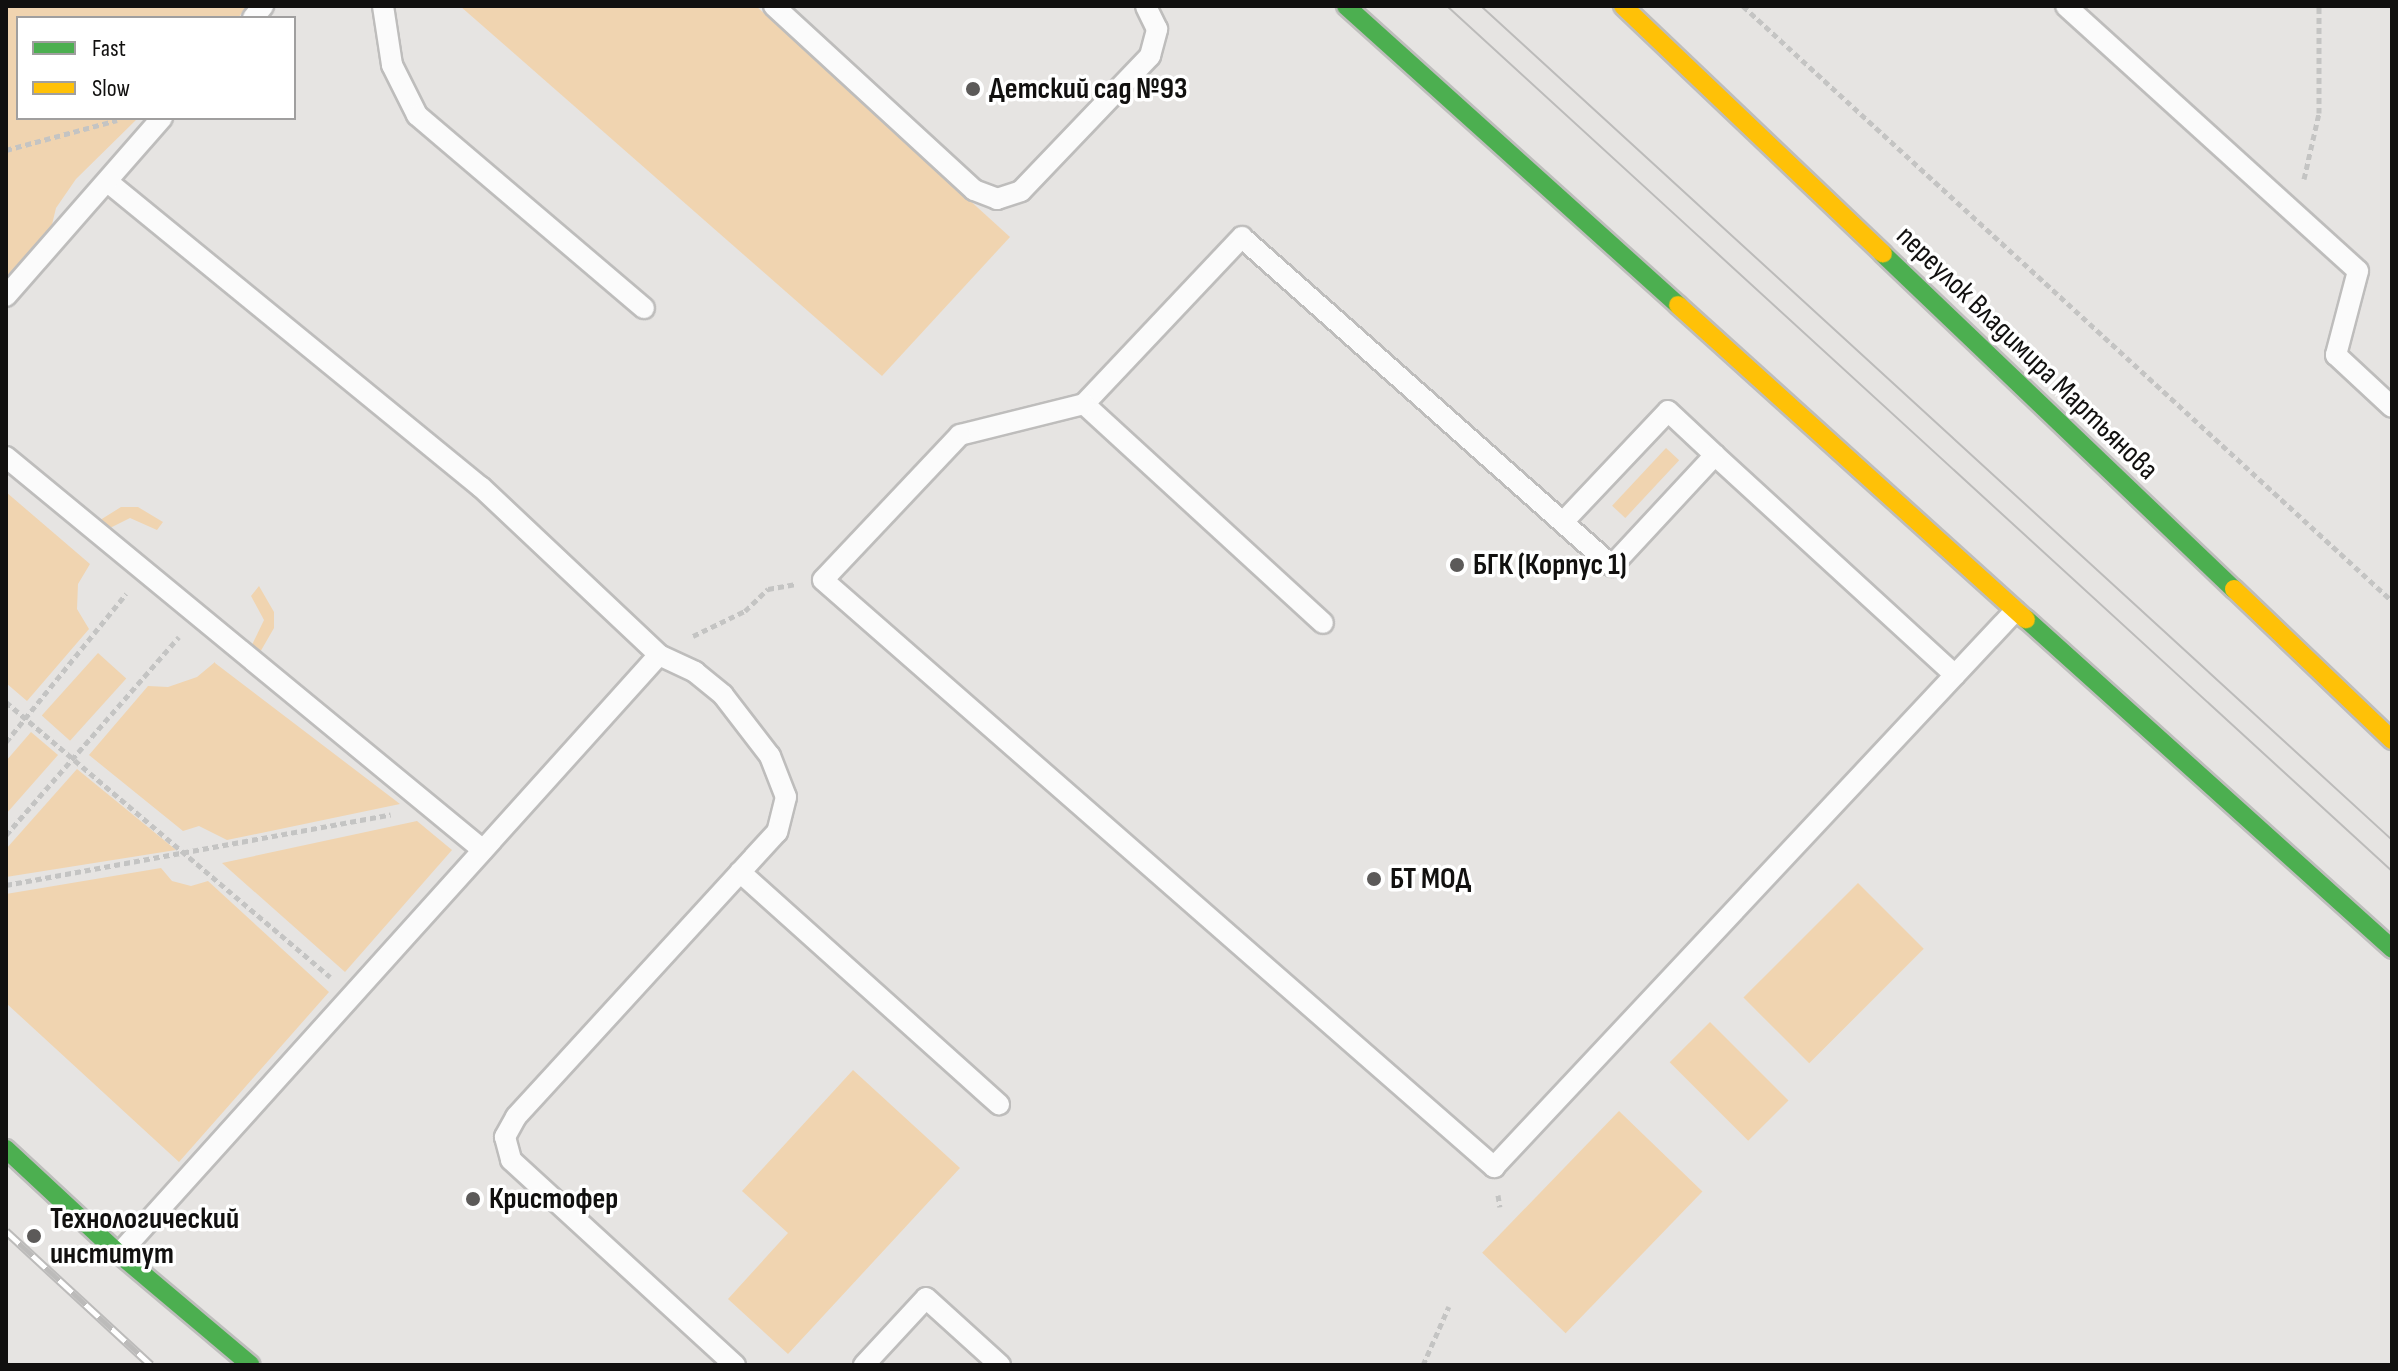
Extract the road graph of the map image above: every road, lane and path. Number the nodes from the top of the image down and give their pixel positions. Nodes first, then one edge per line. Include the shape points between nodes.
1 (383, 6) edge
2 (774, 6) edge
3 (1146, 6) edge
4 (1346, 6) edge
5 (1623, 6) edge
6 (1743, 6) edge
7 (2066, 6) edge
8 (2319, 6) edge
9 (118, 120) edge
10 (134, 120) edge
11 (158, 122) edge
12 (6, 150) edge
13 (108, 182) junction
14 (2296, 215) junction
15 (6, 296) edge
16 (644, 308) dead end
17 (1084, 404) junction
18 (2392, 407) edge
19 (1715, 455) junction
20 (6, 457) edge
21 (1564, 521) junction
22 (144, 571) junction
23 (823, 580) junction
24 (2392, 601) edge
25 (2015, 611) junction
26 (198, 615) junction
27 (1323, 623) dead end
28 (659, 655) junction
29 (1955, 675) junction
30 (6, 702) edge
31 (25, 719) junction
32 (2392, 740) edge
33 (6, 742) edge
34 (72, 759) junction
35 (431, 807) junction
36 (6, 835) edge
37 (483, 850) junction
38 (184, 853) junction
39 (740, 872) junction
40 (6, 885) edge
41 (2392, 949) edge
42 (352, 996) junction
43 (999, 1104) dead end
44 (6, 1149) edge
45 (119, 1254) junction
46 (1449, 1306) dead end
47 (251, 1365) edge
48 (735, 1365) edge
49 (864, 1365) edge
50 (1000, 1365) edge
51 (1423, 1365) edge

1 - 16 lane via 392,65 417,115
2 - 3 lane via 974,190 997,199 1021,191 1150,56 1157,29
4 - 25 street
5 - 32 street, переулок Владимира Мартьянова
6 - 24 path
7 - 14 lane
8 - 14 path via 2319,113
9 - 12 path
10 - 11 path
11 - 13 lane
13 - 15 lane
13 - 28 lane via 481,487
14 - 18 lane via 2358,271 2336,355
17 - 21 lane via 1242,237
17 - 23 lane via 960,435
17 - 27 lane
19 - 21 lane via 1668,411
19 - 21 lane via 1612,566
19 - 29 lane
20 - 22 lane
22 - 26 lane
22 - 31 path
23 - 28 path via 782,583 745,611
23 - 29 lane via 1494,1167
25 - 29 lane
25 - 41 street
26 - 34 path
26 - 35 lane
28 - 37 lane
28 - 39 lane via 695,672 723,695 770,756 786,797 777,832
30 - 31 path
31 - 33 path
31 - 34 path
34 - 36 path
34 - 38 path
35 - 37 lane
35 - 38 path
37 - 42 lane
38 - 40 path
38 - 42 path
39 - 43 lane
39 - 48 lane via 516,1117 505,1137 511,1160
42 - 45 lane
44 - 45 street
45 - 47 street
46 - 51 path
49 - 50 lane via 926,1298

